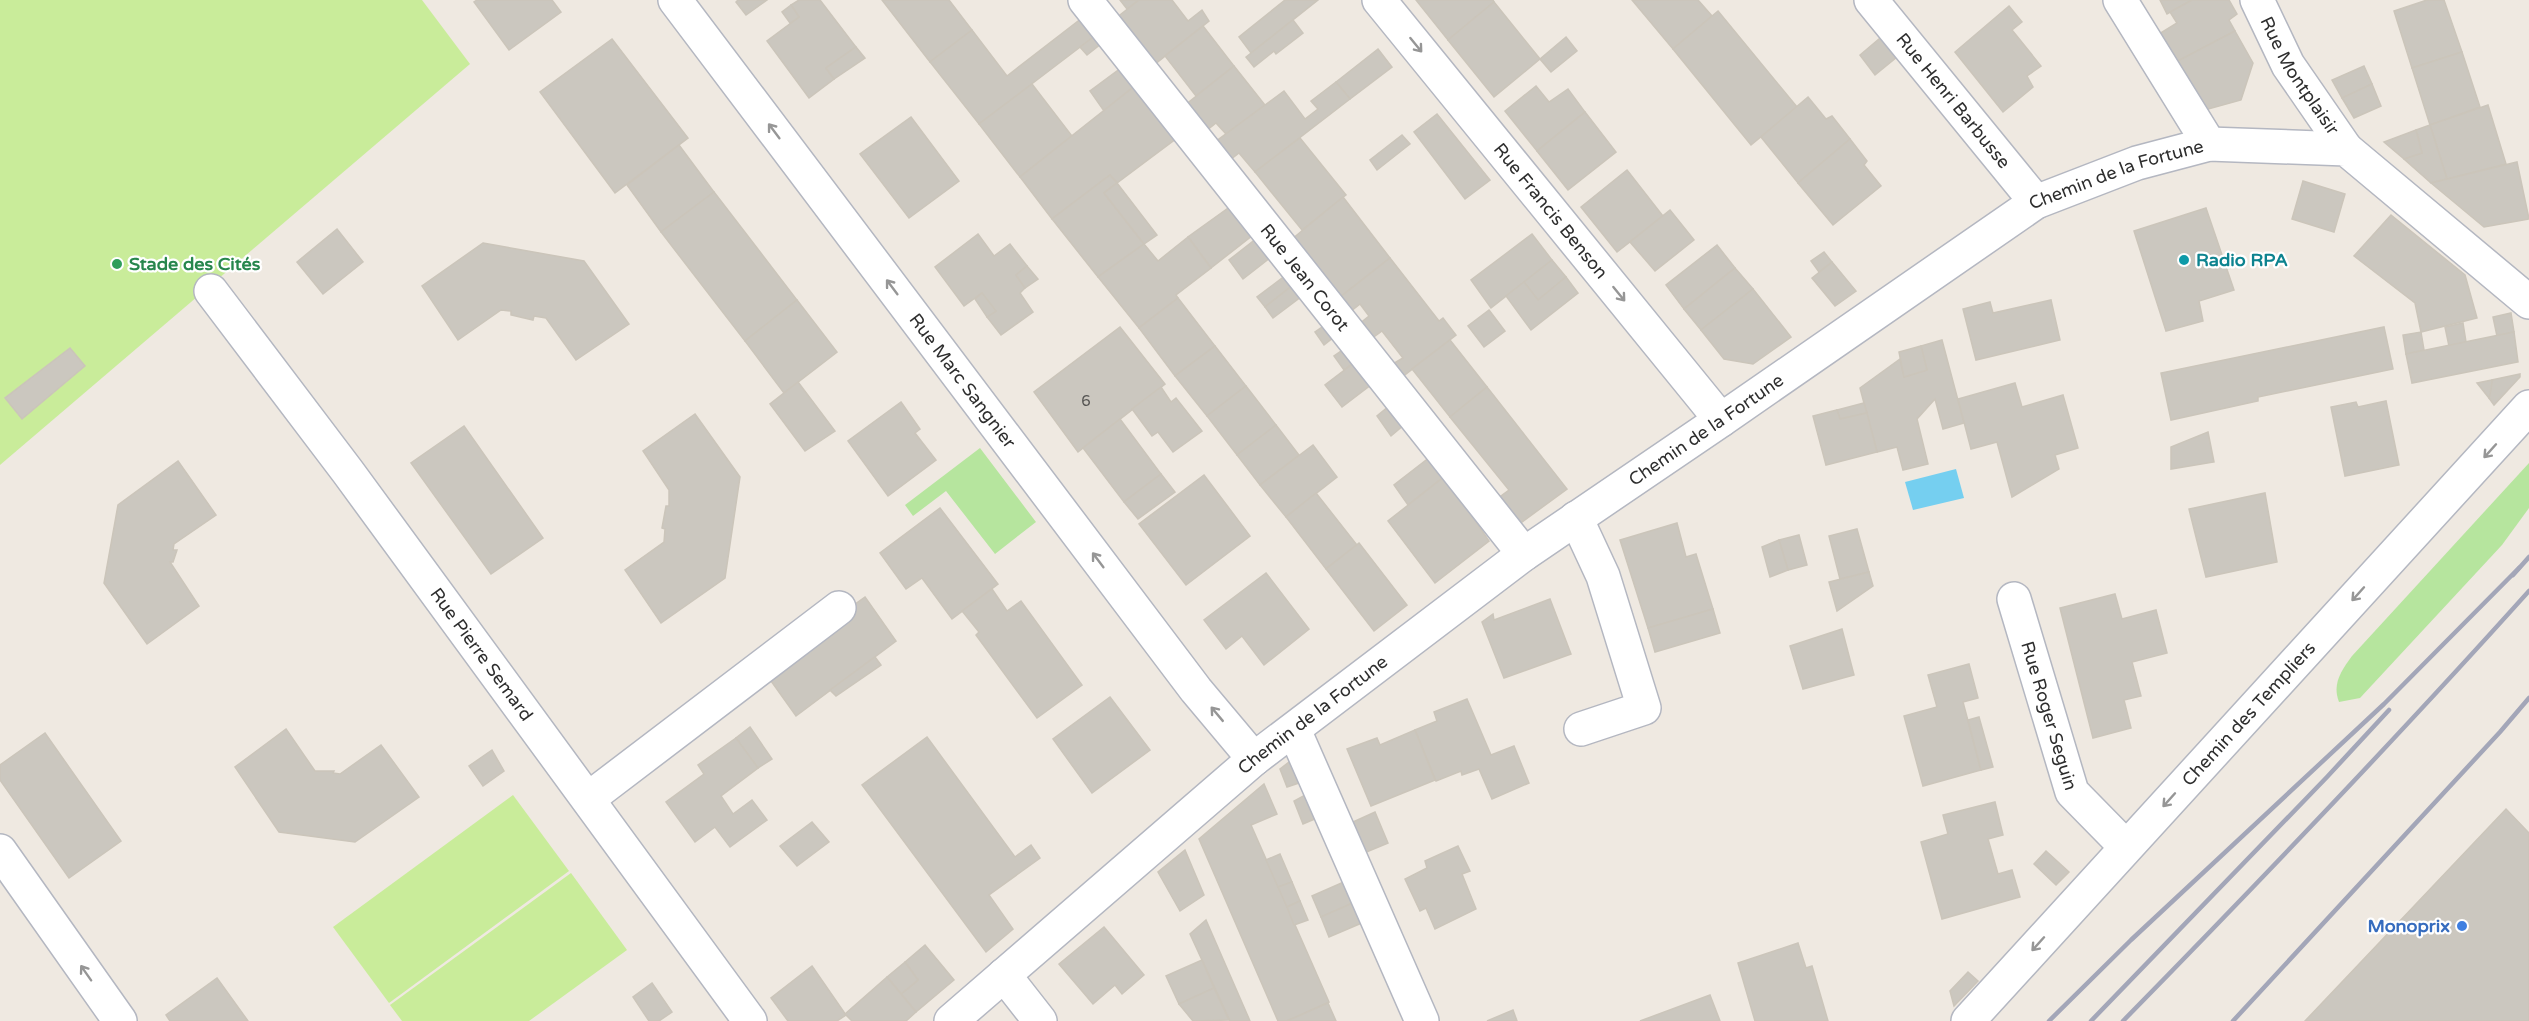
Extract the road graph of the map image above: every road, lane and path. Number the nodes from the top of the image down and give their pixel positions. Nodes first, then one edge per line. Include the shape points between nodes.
1 (675, 0) edge
2 (1085, 0) edge
3 (1379, 0) edge
4 (1871, 0) edge
5 (2120, 0) edge
6 (2257, 0) edge
7 (2209, 144) junction
8 (2346, 149) junction
9 (2036, 202) junction
10 (211, 291) dead end
11 (2529, 302) edge
12 (2529, 407) edge
13 (1722, 420) junction
14 (1576, 519) junction
15 (1524, 554) junction
16 (2014, 599) dead end
17 (839, 608) dead end
18 (1581, 729) dead end
19 (1294, 730) junction
20 (1254, 759) junction
21 (588, 799) junction
22 (2127, 847) junction
23 (0, 850) edge
24 (1004, 975) junction
25 (120, 1021) edge
26 (750, 1021) edge
27 (951, 1021) edge
28 (1040, 1021) edge
29 (1422, 1021) edge
30 (1968, 1021) edge

20 -> 1 street, Rue Marc Sangnier via 1196,690
2 - 15 street, Rue Jean Corot
3 -> 13 street, Rue Francis Benson
4 - 9 street, Rue Henri Barbusse
5 - 7 street
6 - 8 street, Rue Montplaisir via 2288,65
7 - 8 street, Chemin de la Fortune
7 - 9 street, Chemin de la Fortune via 2138,163
8 - 11 street
9 - 13 street, Chemin de la Fortune
10 - 21 street, Rue Pierre Semard
12 -> 22 street, Chemin des Templiers
13 - 14 street, Chemin de la Fortune
14 - 15 street, Chemin de la Fortune
14 - 18 street via 1603,576 1644,708
15 - 19 street, Chemin de la Fortune
16 - 22 street, Rue Roger Seguin via 2072,792
17 - 21 street
19 - 20 street, Chemin de la Fortune
19 - 29 street
20 - 24 street, Chemin de la Fortune
21 - 26 street, Rue Pierre Semard
22 -> 30 street, Chemin des Templiers
25 -> 23 street
24 - 27 street, Chemin de la Fortune
24 - 28 street

